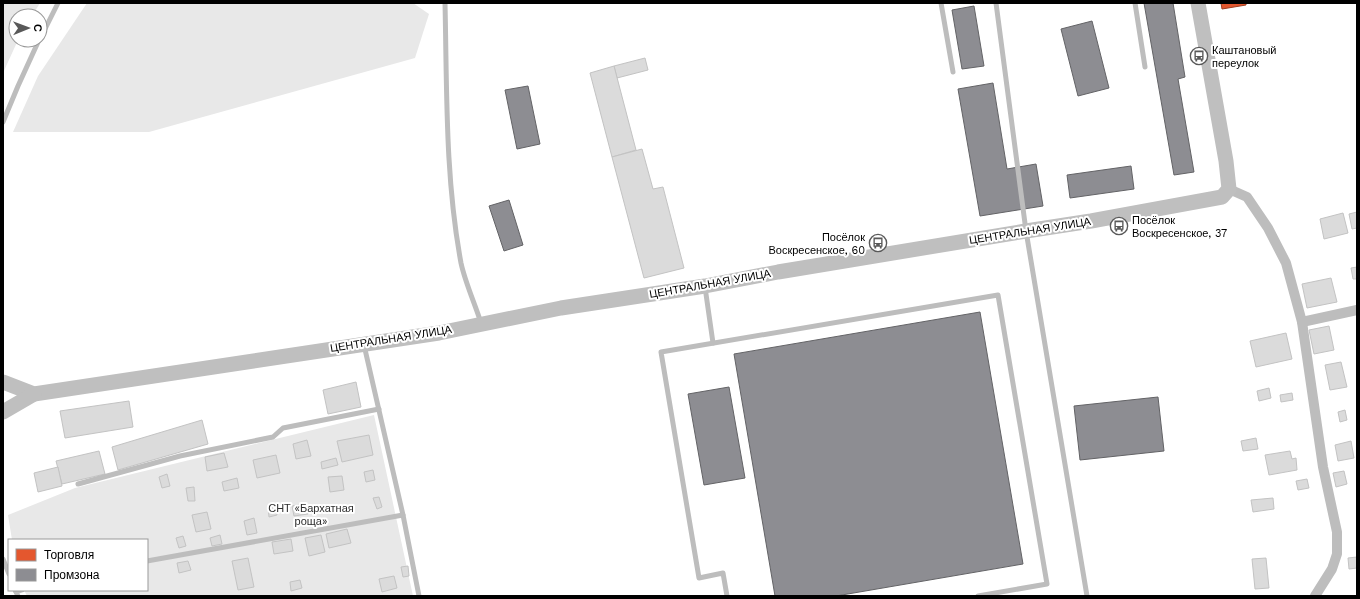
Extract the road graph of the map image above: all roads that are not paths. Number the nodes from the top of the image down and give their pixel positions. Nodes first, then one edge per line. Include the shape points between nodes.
1 (58, 3) edge
2 (445, 3) edge
3 (941, 3) edge
4 (996, 3) edge
5 (1135, 3) edge
6 (1198, 3) edge
7 (48, 23) edge
8 (36, 48) edge
9 (1145, 66) dead end
10 (953, 72) dead end
11 (3, 122) edge
12 (1229, 190) junction
13 (1026, 231) junction
14 (705, 286) junction
15 (1357, 310) edge
16 (1302, 322) junction
17 (481, 324) junction
18 (714, 343) junction
19 (364, 344) junction
20 (3, 382) edge
21 (34, 394) junction
22 (379, 409) junction
23 (3, 412) edge
24 (78, 484) dead end
25 (403, 515) junction
26 (3, 559) edge
27 (148, 562) edge
28 (8, 572) edge
29 (419, 596) edge
30 (727, 596) edge
31 (978, 596) edge
32 (1087, 596) edge
33 (1314, 596) edge

1 - 7 lane
2 - 17 lane via 449,175 461,264
3 - 10 lane
4 - 13 lane
5 - 9 lane
6 - 12 main road
8 - 11 lane
12 - 13 main road, ЦЕНТРАЛЬНАЯ УЛИЦА via 1222,197 1211,200
12 - 16 street via 1246,197 1268,228 1286,263
13 - 14 main road, ЦЕНТРАЛЬНАЯ УЛИЦА
13 - 32 lane
14 - 17 main road, ЦЕНТРАЛЬНАЯ УЛИЦА via 561,308
14 - 18 lane
15 - 16 street
16 - 33 street via 1324,467 1337,532 1337,554 1332,569
17 - 19 main road, ЦЕНТРАЛЬНАЯ УЛИЦА
18 - 30 lane via 661,352 699,578 723,574
18 - 31 lane via 998,295 1047,584
19 - 21 main road, ЦЕНТРАЛЬНАЯ УЛИЦА
19 - 22 lane
20 - 21 main road, ЦЕНТРАЛЬНАЯ УЛИЦА
21 - 23 main road
22 - 24 lane via 283,428 273,436 180,456
22 - 25 lane
25 - 27 lane
25 - 29 lane
26 - 28 lane

